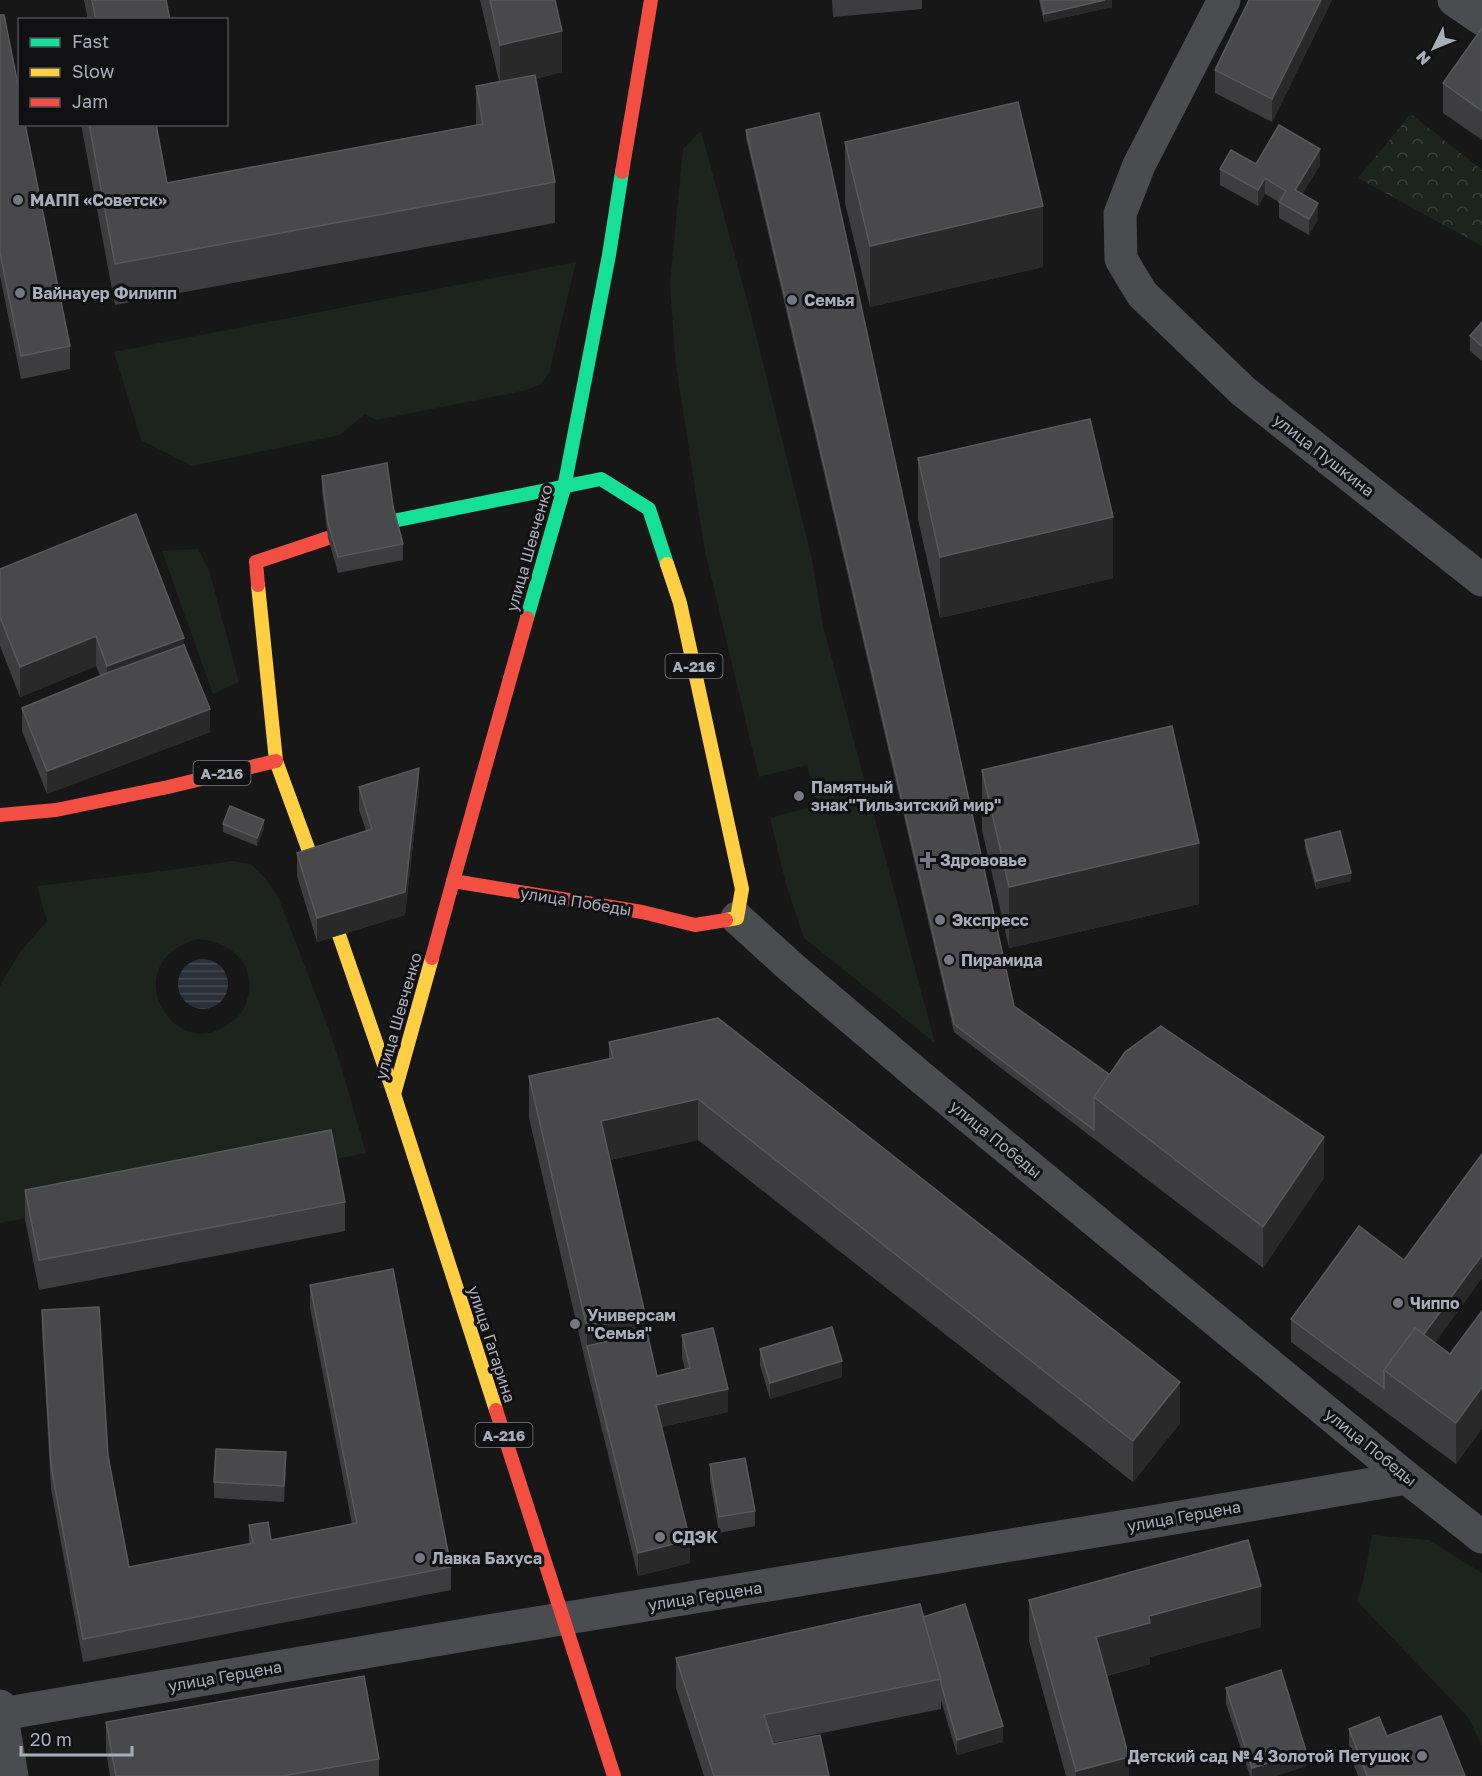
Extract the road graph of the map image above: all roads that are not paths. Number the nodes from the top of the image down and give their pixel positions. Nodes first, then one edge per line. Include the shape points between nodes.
1 (651, 0) edge
2 (1224, 0) edge
3 (1454, 0) edge
4 (1482, 20) edge
5 (564, 488) junction
6 (393, 521) edge
7 (328, 538) edge
8 (1482, 580) edge
9 (276, 761) junction
10 (0, 815) edge
11 (316, 870) edge
12 (453, 881) junction
13 (737, 918) junction
14 (339, 935) edge
15 (394, 1094) junction
16 (1407, 1478) junction
17 (1482, 1537) edge
18 (564, 1619) junction
19 (1, 1710) edge
20 (12, 1776) edge
21 (614, 1776) edge

1 - 5 main road, улица Шевченко via 609,255
2 - 8 street, улица Пушкина via 1139,165 1120,214 1121,259 1142,294 1243,391
3 - 4 street
5 - 6 main road, А-216
5 - 12 main road, улица Шевченко
5 - 13 main road, А-216 via 601,479 649,509 680,603 742,889
7 - 9 main road via 256,562
9 - 10 main road, А-216 via 56,810
9 - 11 main road
12 - 13 main road, улица Победы via 642,912 695,925
12 - 15 main road, улица Шевченко
13 - 16 street, улица Победы via 917,1074
14 - 15 main road, А-216
15 - 18 main road, улица Гагарина / А-216
16 - 17 street, улица Победы
16 - 18 street, улица Герцена
18 - 19 street, улица Герцена
18 - 21 main road, улица Гагарина / А-216
19 - 20 street

